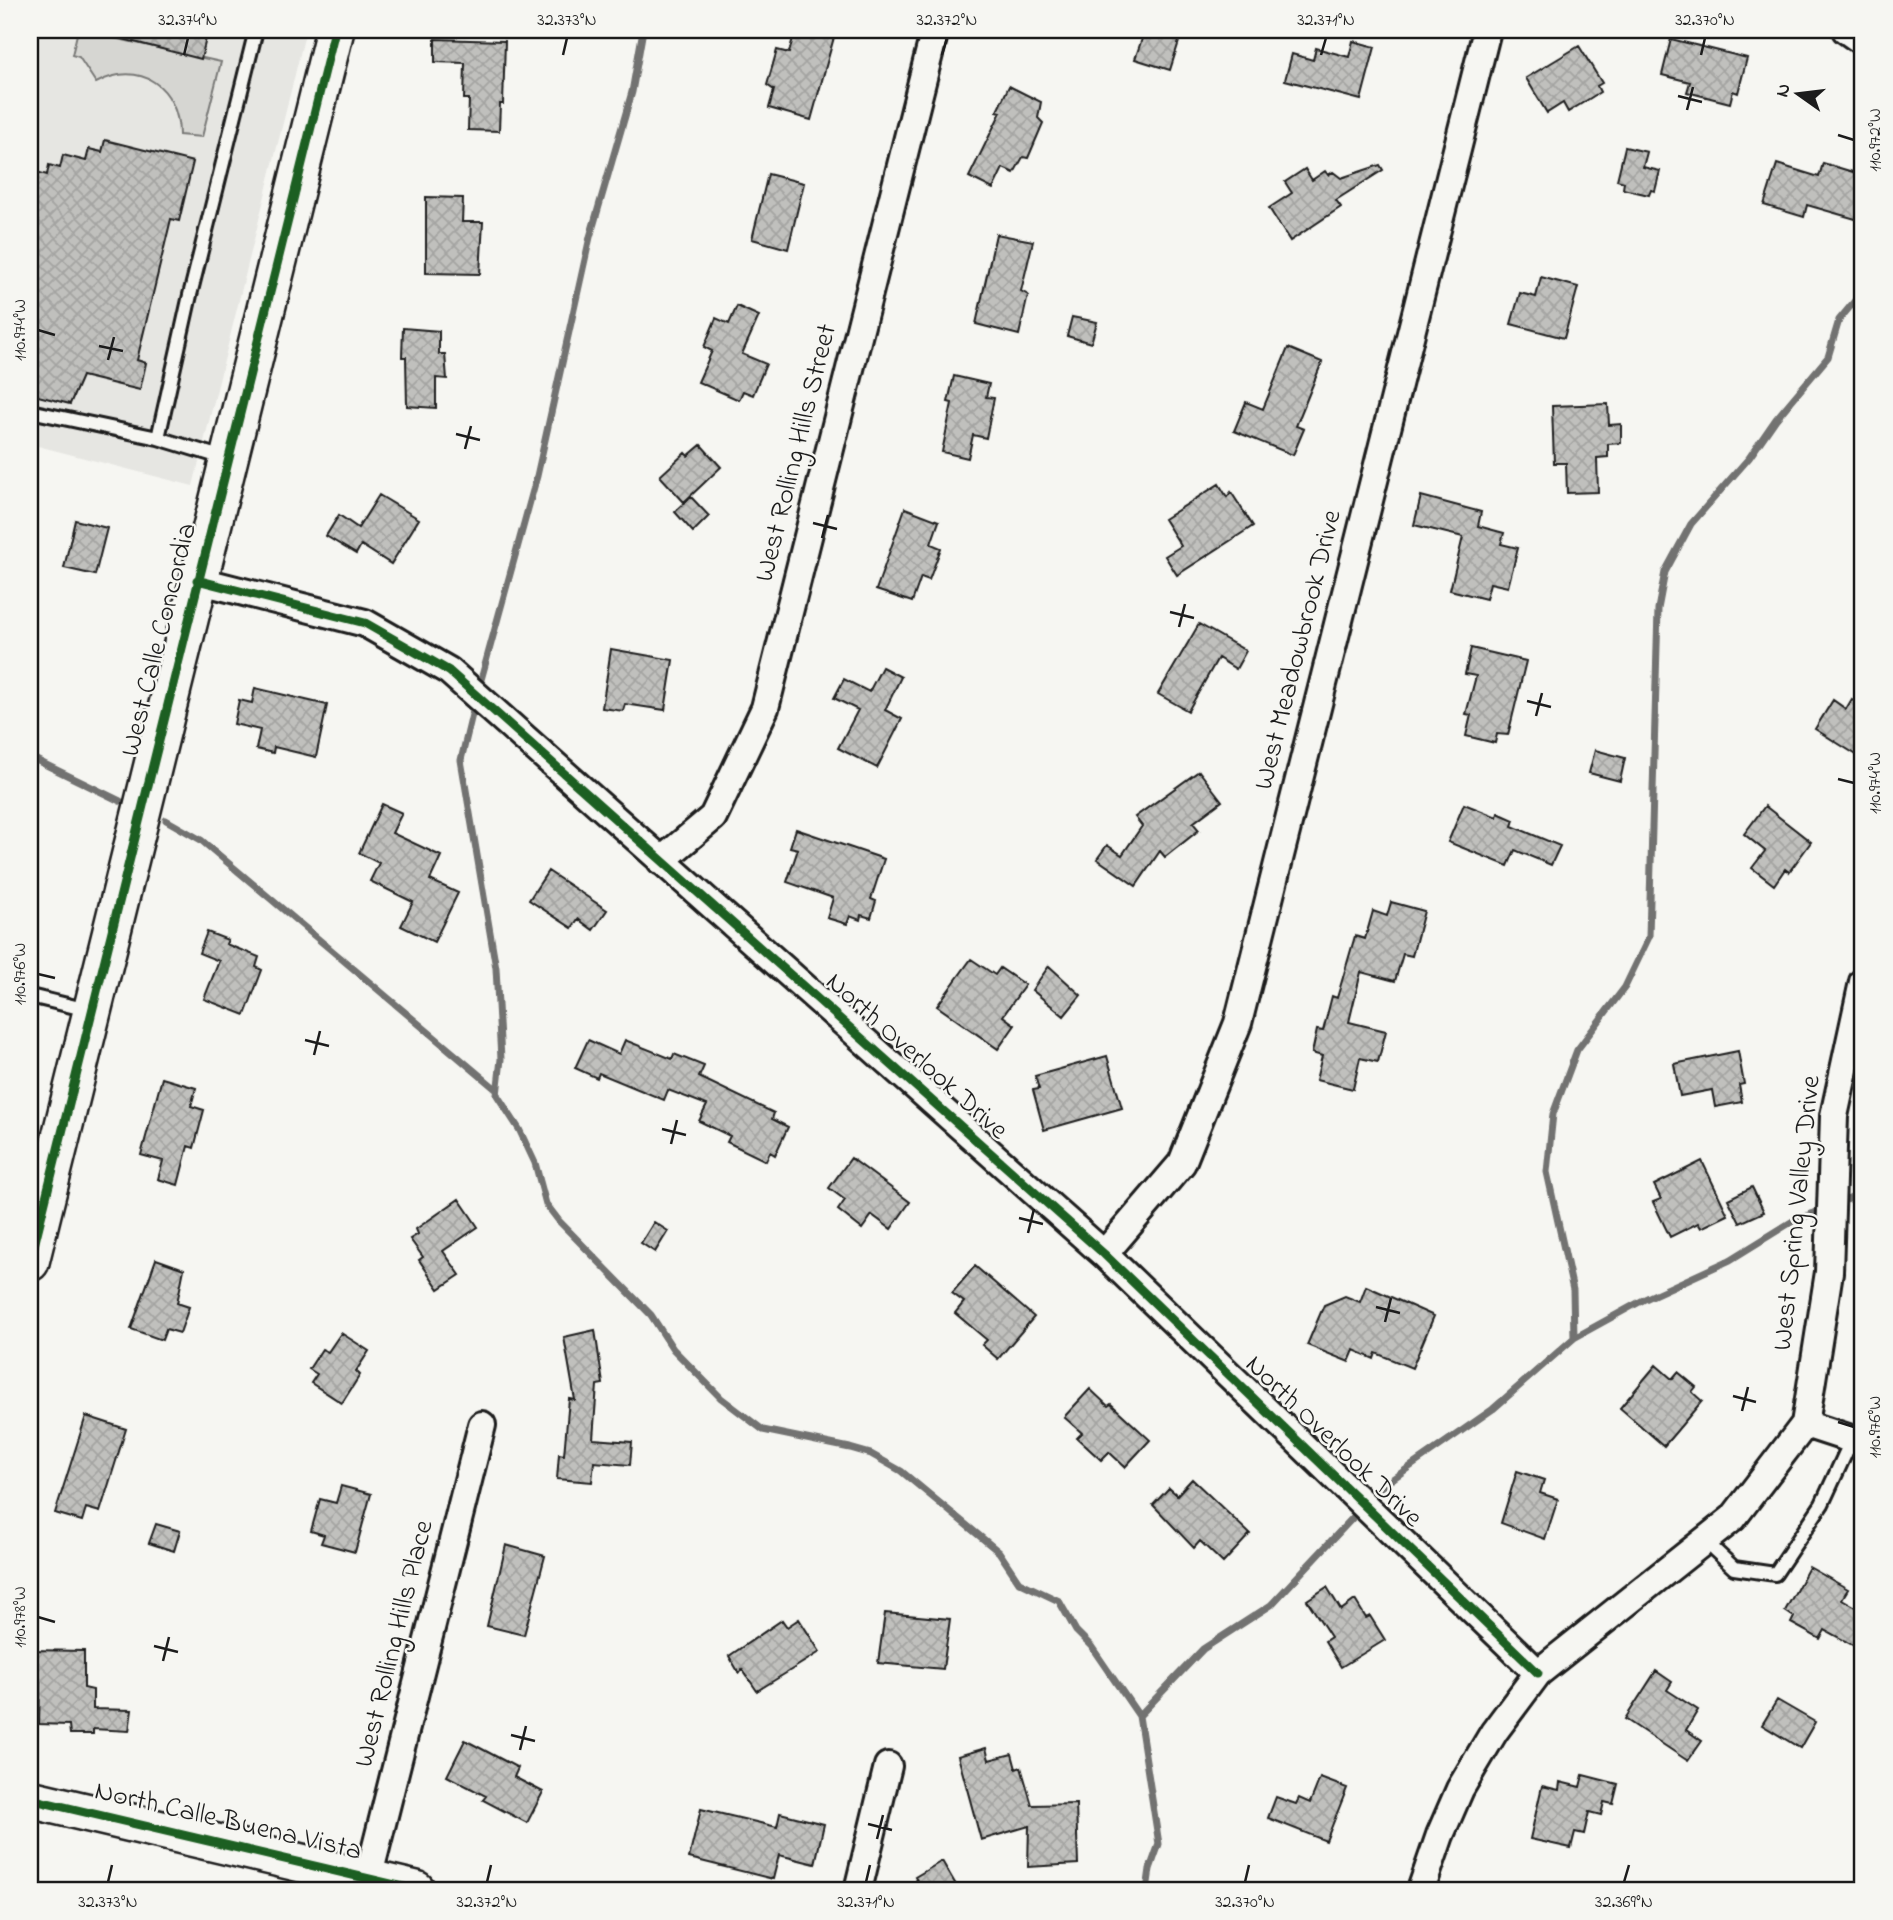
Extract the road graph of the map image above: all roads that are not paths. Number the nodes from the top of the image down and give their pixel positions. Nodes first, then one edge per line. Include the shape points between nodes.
1 (256, 30) edge
2 (335, 30) edge
3 (935, 30) edge
4 (1487, 30) edge
5 (1846, 30) edge
6 (1863, 42) edge
7 (30, 411) edge
8 (159, 438) junction
9 (228, 459) junction
10 (197, 580) junction
11 (661, 861) junction
12 (1863, 982) edge
13 (30, 996) edge
14 (91, 1011) junction
15 (1104, 1254) junction
16 (30, 1262) edge
17 (1805, 1424) junction
18 (482, 1425) dead end
19 (1857, 1441) edge
20 (1705, 1541) junction
21 (1538, 1673) junction
22 (888, 1766) dead end
23 (30, 1799) edge
24 (368, 1879) junction
25 (416, 1890) edge
26 (858, 1890) edge
27 (1421, 1890) edge

1 - 8 lane
2 - 9 street, West Calle Concordia
3 - 11 street, West Rolling Hills Street via 765,708 713,817
4 - 15 street, West Meadowbrook Drive via 1238,1023 1182,1163
5 - 6 street
7 - 8 lane
8 - 9 lane
9 - 10 street, West Calle Concordia
10 - 11 street, North Overlook Drive via 365,623 449,671
10 - 14 street, West Calle Concordia
11 - 15 street, North Overlook Drive
12 - 17 street, West Spring Valley Drive via 1834,1116 1829,1272
13 - 14 lane
14 - 16 street, West Calle Concordia
15 - 21 street, North Overlook Drive
17 - 19 street
17 - 20 street, West Spring Valley Drive via 1734,1518
18 - 24 street, West Rolling Hills Place
19 - 20 lane via 1775,1574 1734,1568
20 - 21 street, West Spring Valley Drive
21 - 27 street, West Spring Valley Drive via 1494,1732 1460,1789
22 - 26 street
23 - 24 street, North Calle Buena Vista
24 - 25 street, North Calle Buena Vista

